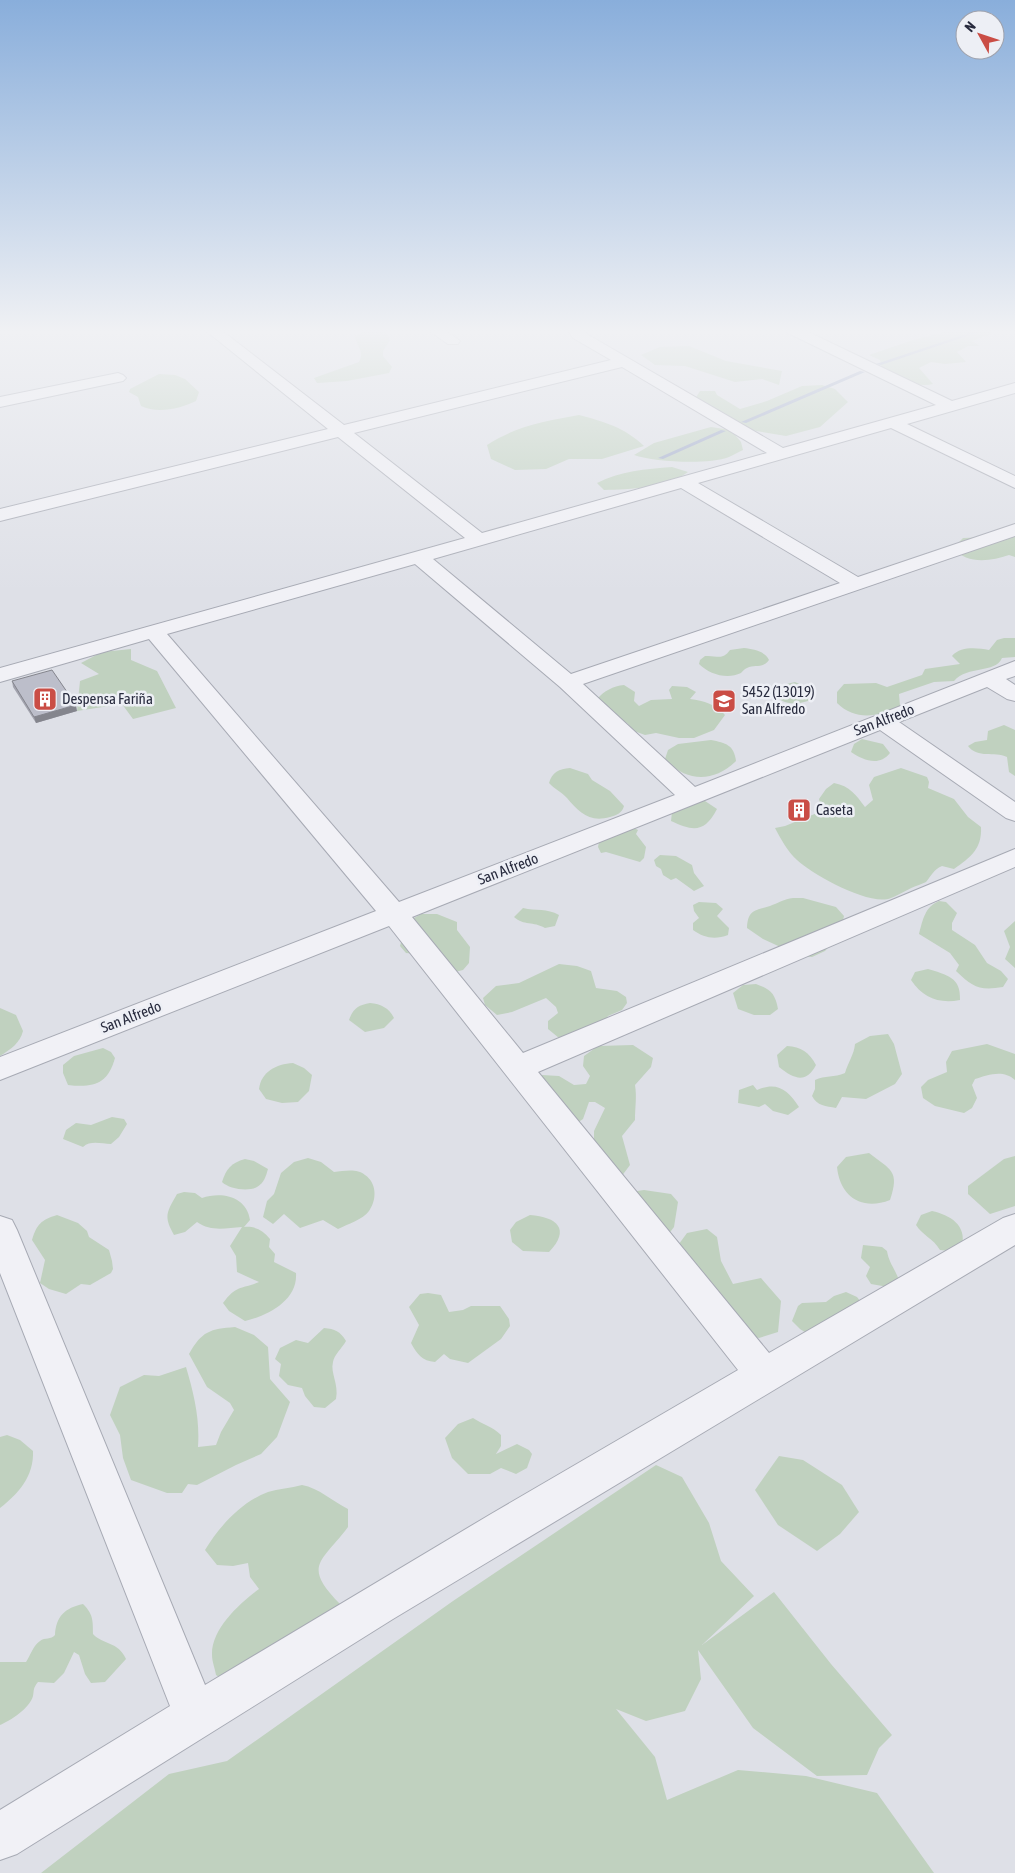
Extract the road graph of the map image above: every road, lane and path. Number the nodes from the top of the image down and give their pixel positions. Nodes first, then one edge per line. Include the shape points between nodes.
1 (325, 417) edge
2 (393, 417) edge
3 (718, 417) edge
4 (912, 417) edge
5 (893, 423) junction
6 (341, 430) junction
7 (781, 454) junction
8 (684, 482) junction
9 (1015, 483) edge
10 (0, 515) edge
11 (1015, 530) edge
12 (480, 540) junction
13 (420, 558) junction
14 (857, 585) junction
15 (154, 632) junction
16 (1015, 668) edge
17 (1, 674) edge
18 (990, 679) junction
19 (568, 682) junction
20 (1015, 694) edge
21 (882, 721) junction
22 (692, 798) junction
23 (1015, 814) edge
24 (1015, 857) edge
25 (394, 914) junction
26 (518, 1068) junction
27 (0, 1069) edge
28 (1015, 1228) edge
29 (0, 1230) edge
30 (764, 1375) junction
31 (195, 1714) junction
32 (0, 1837) edge

1 - 6 street
2 - 6 street
3 - 7 street
4 - 5 street
5 - 7 street
5 - 9 street
6 - 10 street
6 - 12 street
7 - 8 street
8 - 12 street
8 - 14 street
11 - 14 street
12 - 13 street
13 - 15 street
13 - 19 street
14 - 19 street
15 - 17 street
15 - 25 street
16 - 18 street, San Alfredo
18 - 20 street
18 - 21 street, San Alfredo
19 - 22 street
21 - 22 street, San Alfredo
21 - 23 street
22 - 25 street, San Alfredo
24 - 26 street
25 - 26 street
25 - 27 street, San Alfredo
26 - 30 street
28 - 30 street
29 - 31 street
30 - 31 street
31 - 32 street

